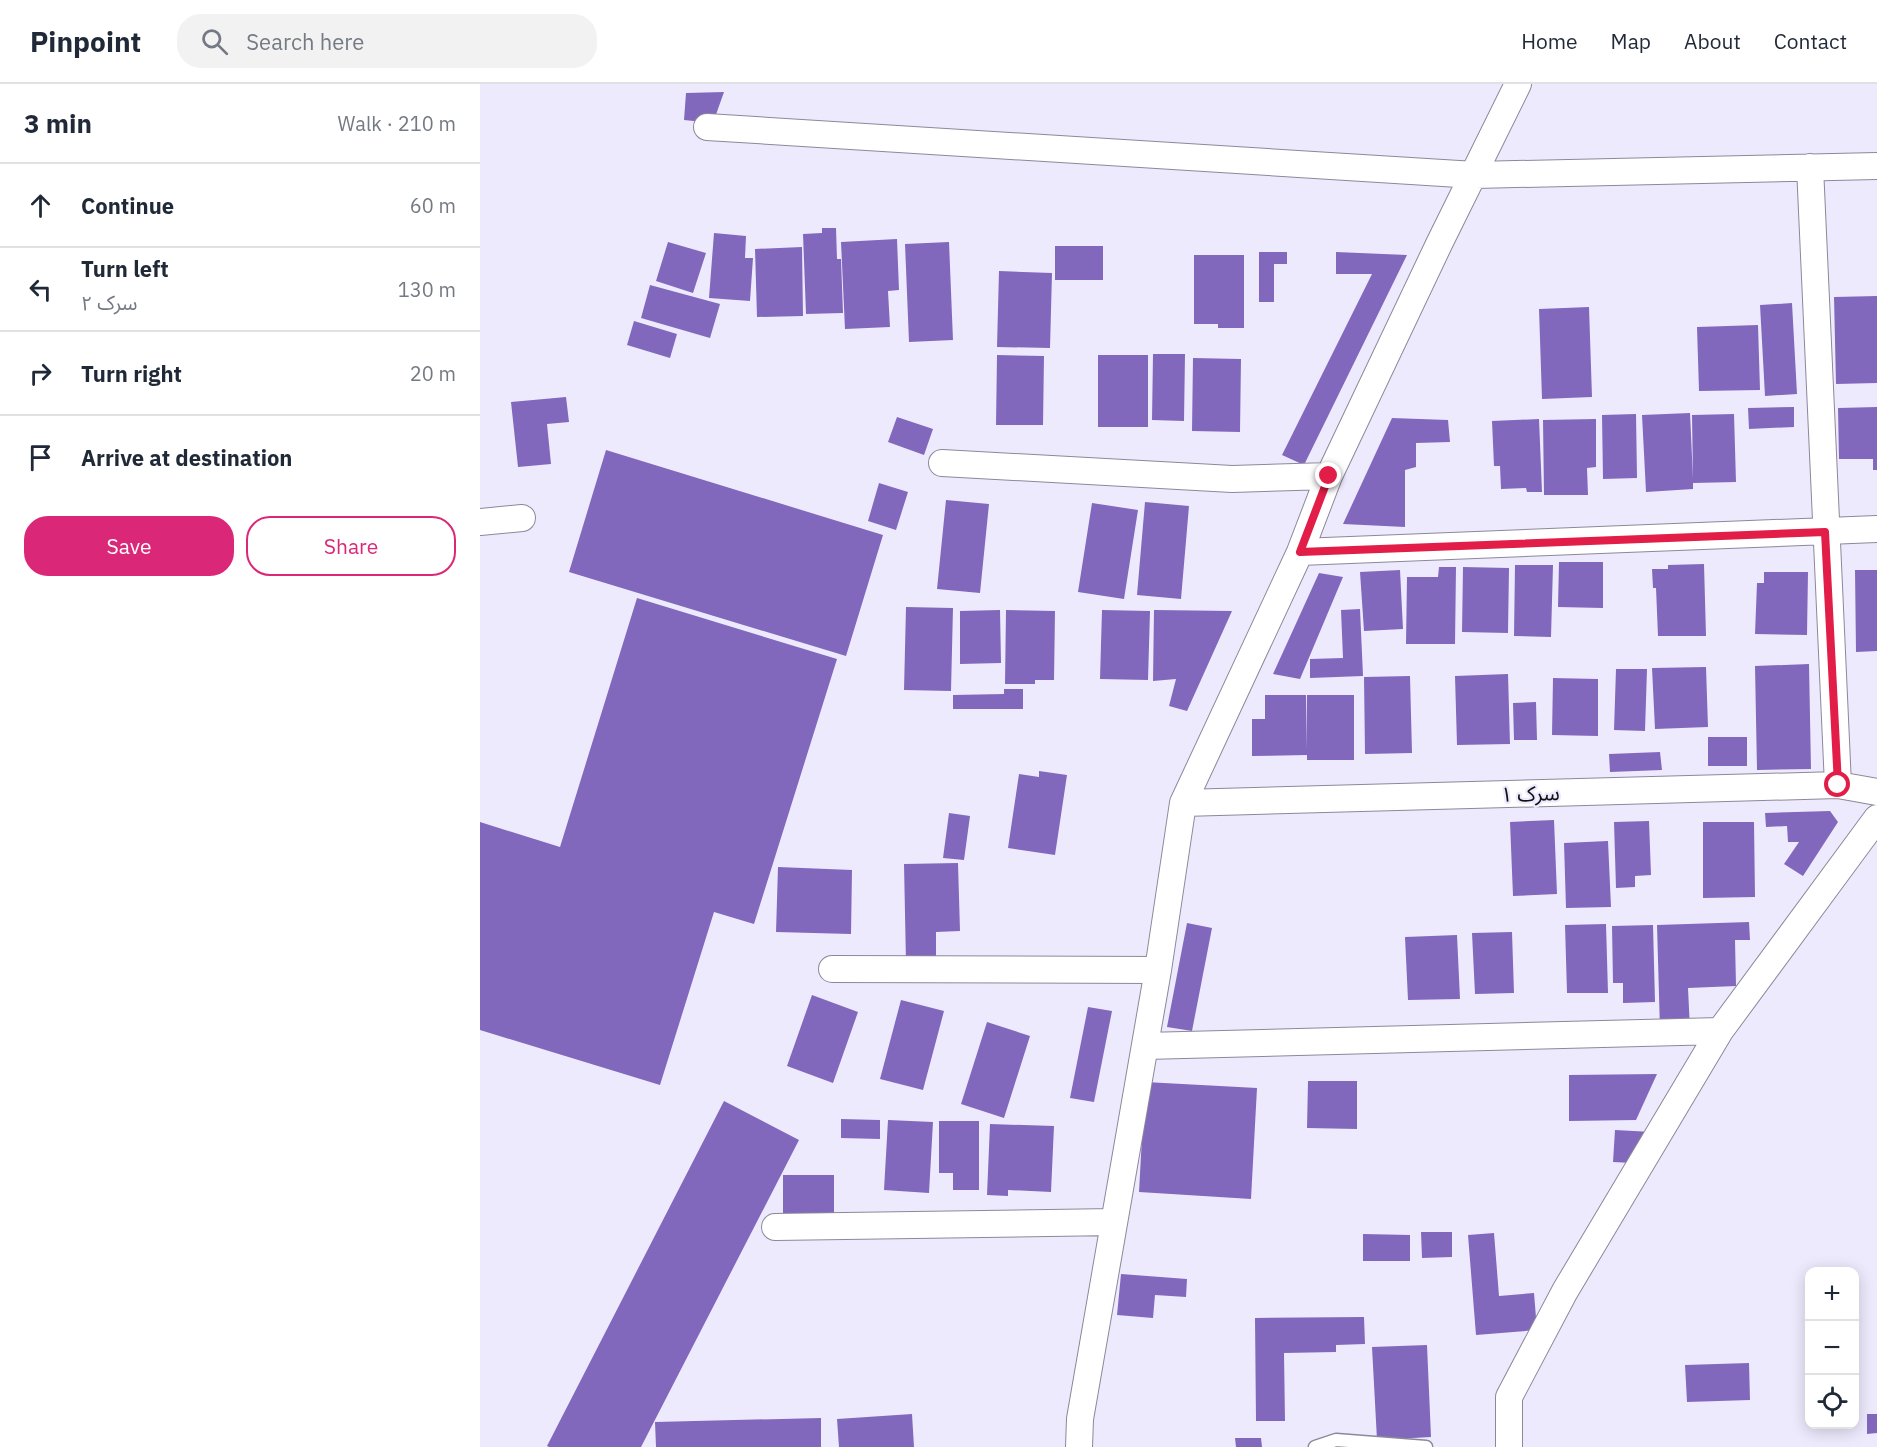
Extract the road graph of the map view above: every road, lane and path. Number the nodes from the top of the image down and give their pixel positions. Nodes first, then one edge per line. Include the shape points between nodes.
1 (1518, 84) edge
2 (707, 127) dead end
3 (1877, 166) edge
4 (1810, 168) junction
5 (1475, 175) junction
6 (942, 463) dead end
7 (1329, 476) junction
8 (522, 518) dead end
9 (480, 522) edge
10 (1877, 529) edge
11 (1825, 532) junction
12 (1300, 552) junction
13 (1838, 785) junction
14 (1877, 792) edge
15 (1183, 803) junction
16 (1877, 818) edge
17 (832, 969) dead end
18 (1158, 970) junction
19 (1720, 1030) junction
20 (1145, 1046) junction
21 (1114, 1222) junction
22 (775, 1227) dead end
23 (1079, 1447) edge
24 (1315, 1447) edge
25 (1426, 1447) edge
26 (1509, 1447) edge

1 - 5 street
2 - 5 street
3 - 4 street
4 - 5 street
4 - 11 street
5 - 7 street
6 - 7 street via 1232,479
7 - 12 street
8 - 9 street
10 - 11 street
11 - 12 street
11 - 13 street
12 - 15 street
13 - 14 street, سرک ۱
13 - 15 street, سرک ۱
15 - 18 street
16 - 19 street
17 - 18 street
18 - 20 street
19 - 20 street
19 - 26 street via 1565,1291 1509,1397
20 - 21 street
21 - 22 street
21 - 23 street via 1080,1419
24 - 25 lane via 1336,1440

